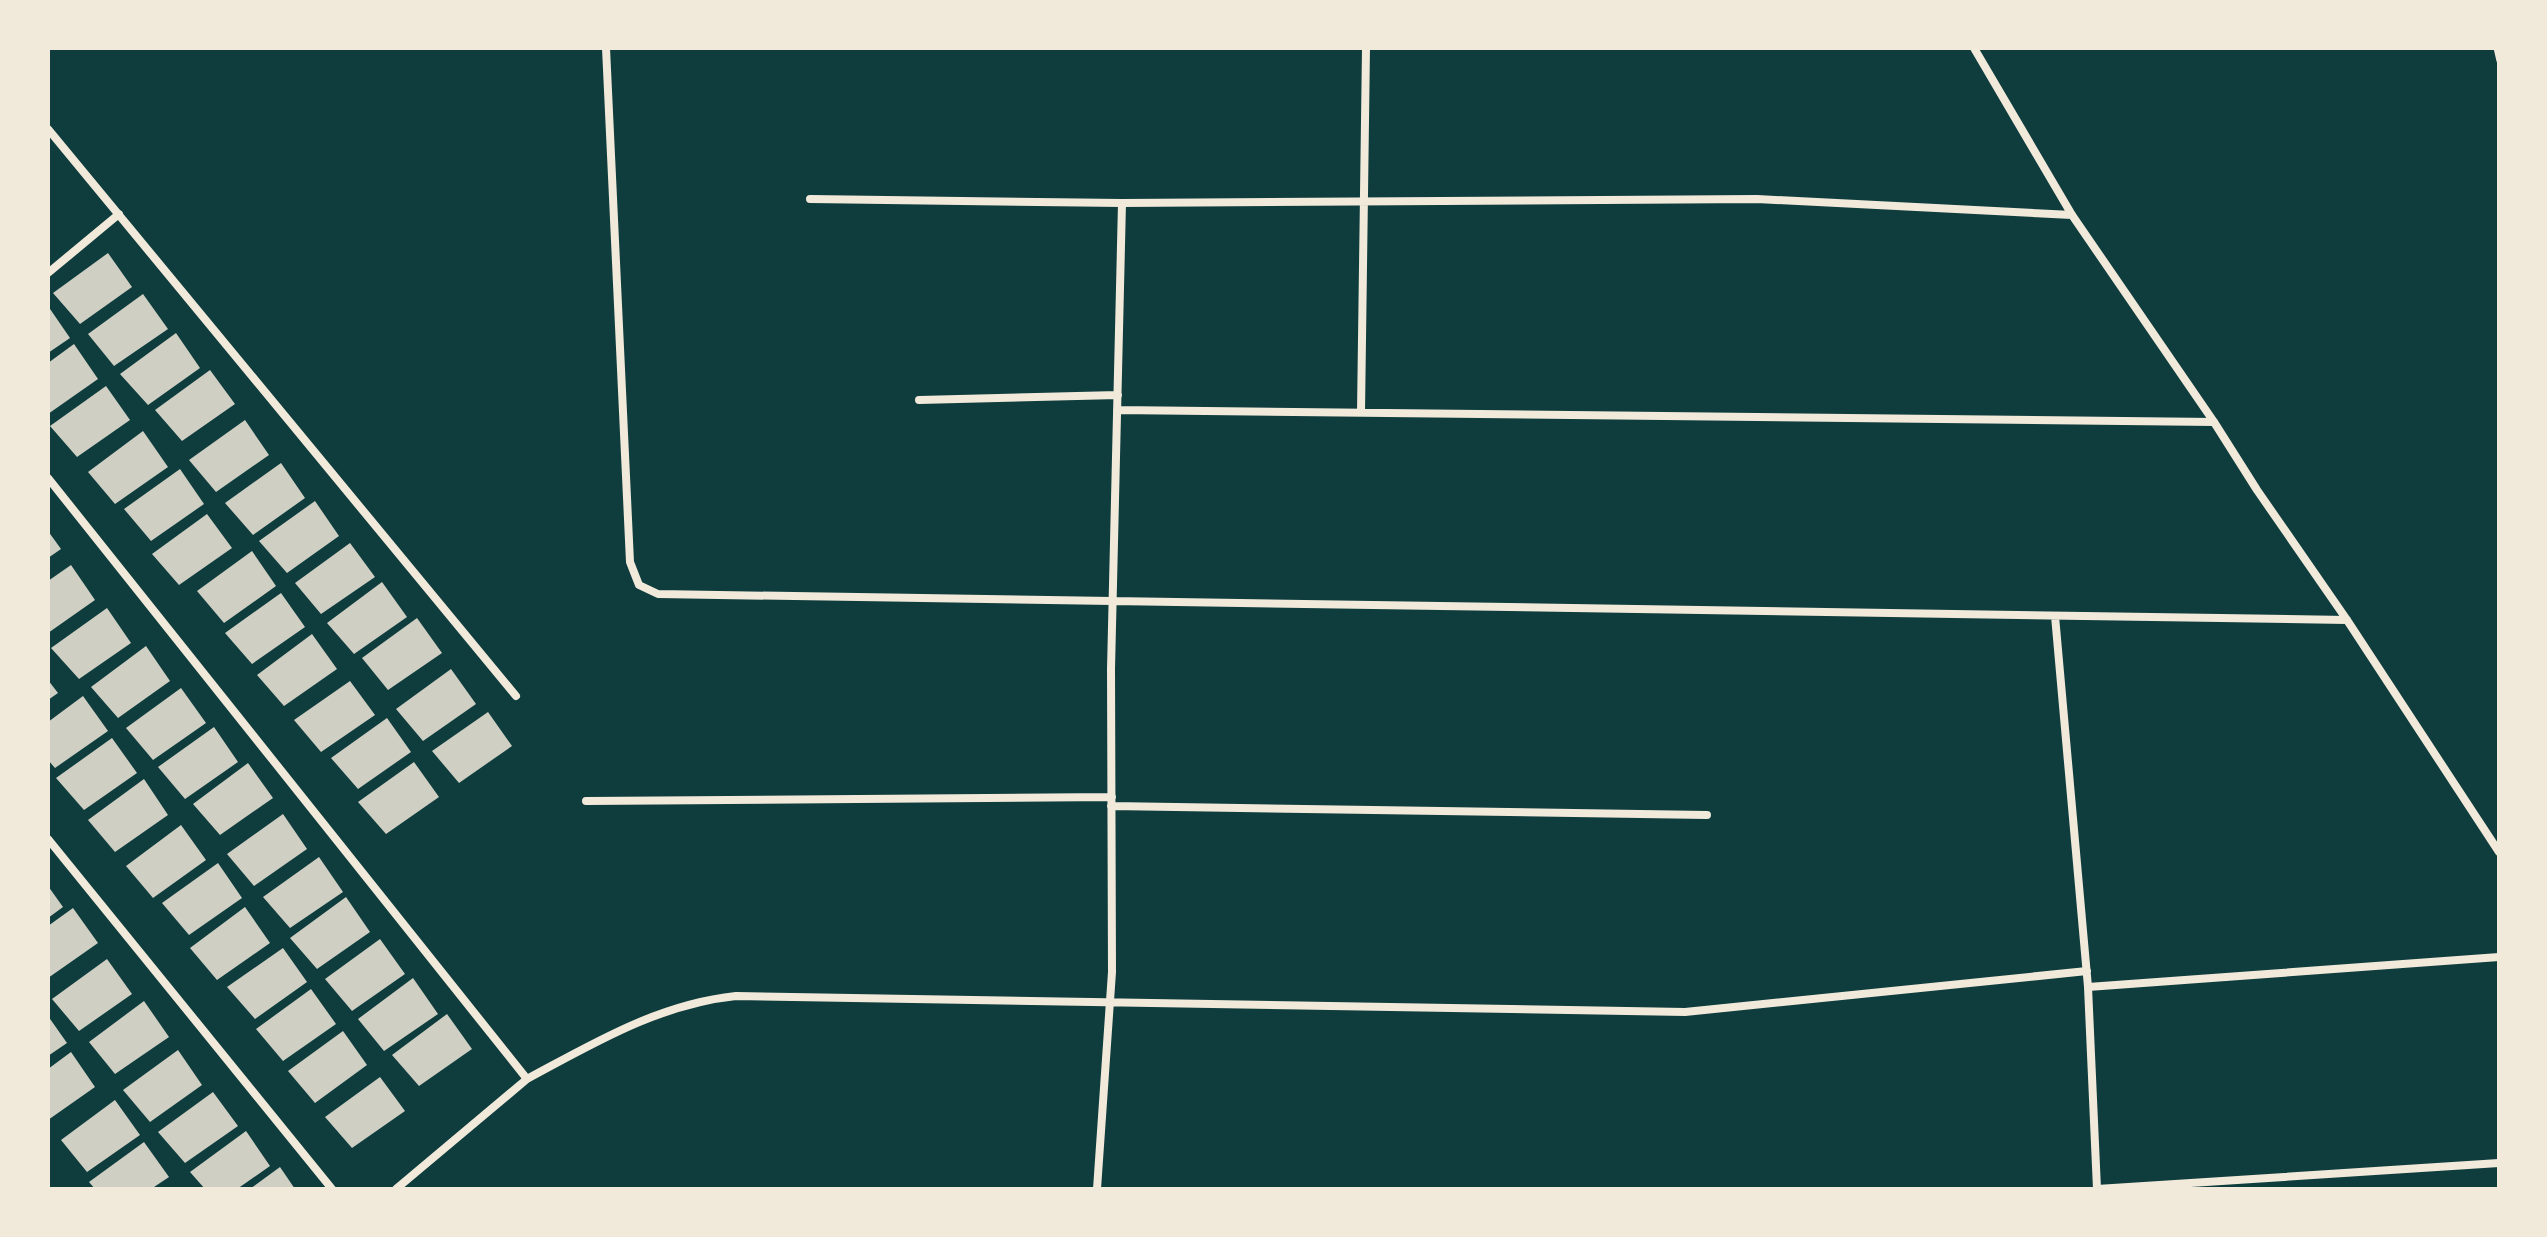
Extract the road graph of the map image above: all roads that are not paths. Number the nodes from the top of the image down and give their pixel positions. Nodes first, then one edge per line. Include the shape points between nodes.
1 (606, 48) edge
2 (1366, 48) edge
3 (1974, 48) edge
4 (48, 129) edge
5 (810, 199) dead end
6 (1362, 201) junction
7 (1122, 203) junction
8 (119, 214) junction
9 (2072, 215) junction
10 (48, 273) edge
11 (1118, 395) junction
12 (919, 400) dead end
13 (1117, 410) junction
14 (1361, 412) junction
15 (2214, 422) junction
16 (48, 478) edge
17 (1112, 602) junction
18 (2055, 616) junction
19 (2347, 620) junction
20 (516, 696) dead end
21 (586, 801) dead end
22 (1111, 802) junction
23 (1707, 815) dead end
24 (48, 839) edge
25 (2499, 852) edge
26 (2499, 957) edge
27 (2087, 971) junction
28 (2088, 987) junction
29 (1109, 1003) junction
30 (527, 1079) junction
31 (2499, 1163) edge
32 (332, 1189) edge
33 (396, 1189) edge
34 (1097, 1189) edge
35 (2097, 1189) edge

1 - 17 street via 630,562 639,585 658,594 708,596
2 - 6 street
3 - 9 street
4 - 8 street
5 - 7 street
6 - 7 street
6 - 9 street via 1757,199
6 - 14 street
7 - 11 street
8 - 10 street
8 - 20 street
9 - 15 street
11 - 12 street
11 - 13 street
13 - 14 street
13 - 17 street
14 - 15 street
15 - 19 street
16 - 30 street
17 - 18 street
17 - 22 street
18 - 19 street
18 - 27 street
19 - 25 street
21 - 22 street
22 - 23 street
22 - 29 street
24 - 32 street
26 - 28 street
27 - 28 street
27 - 29 street via 1685,1012
28 - 35 street
29 - 30 street via 711,998 636,1022
29 - 34 street
30 - 33 street
31 - 35 street

